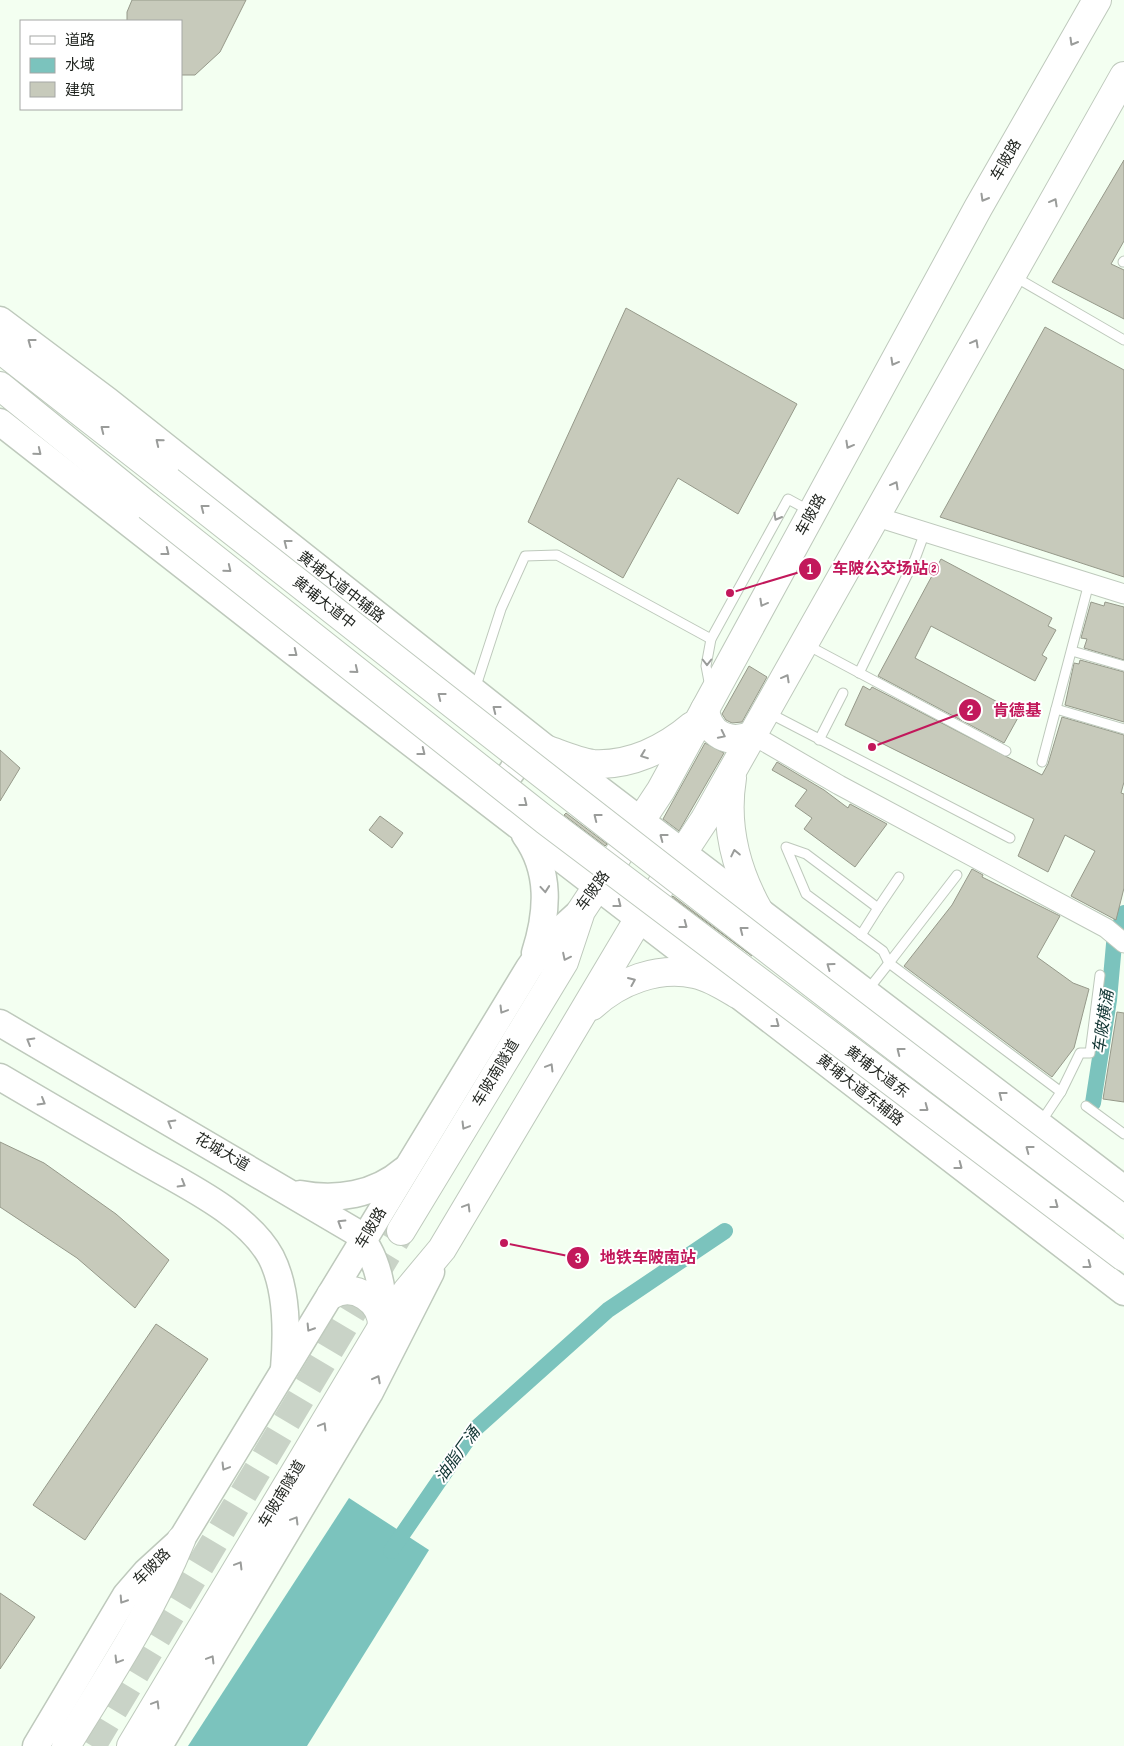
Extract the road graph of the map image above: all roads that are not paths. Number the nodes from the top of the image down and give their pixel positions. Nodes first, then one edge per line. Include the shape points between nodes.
1 (1097, 0) edge
2 (1124, 76) edge
3 (1012, 276) junction
4 (0, 320) edge
5 (1123, 337) edge
6 (0, 349) edge
7 (0, 386) edge
8 (0, 422) edge
9 (813, 512) junction
10 (877, 517) junction
11 (925, 532) junction
12 (1089, 582) junction
13 (1124, 594) edge
14 (710, 639) junction
15 (412, 643) junction
16 (805, 643) junction
17 (1072, 651) junction
18 (1124, 666) edge
19 (859, 673) junction
20 (474, 692) junction
21 (843, 694) dead end
22 (362, 706) junction
23 (706, 709) junction
24 (1056, 709) junction
25 (766, 712) junction
26 (519, 728) junction
27 (1124, 729) edge
28 (753, 735) junction
29 (819, 740) junction
30 (548, 750) junction
31 (1006, 751) dead end
32 (1042, 762) dead end
33 (734, 770) junction
34 (471, 790) junction
35 (642, 822) junction
36 (521, 828) junction
37 (1010, 838) dead end
38 (684, 853) junction
39 (649, 858) joint
40 (957, 875) dead end
41 (899, 877) dead end
42 (597, 887) junction
43 (878, 908) junction
44 (582, 911) junction
45 (760, 913) junction
46 (639, 920) junction
47 (862, 935) junction
48 (796, 941) junction
49 (1124, 943) edge
50 (889, 963) junction
51 (529, 968) junction
52 (1100, 974) dead end
53 (867, 994) junction
54 (744, 999) junction
55 (579, 1020) junction
56 (0, 1023) edge
57 (818, 1056) junction
58 (0, 1077) edge
59 (1062, 1092) junction
60 (1086, 1106) dead end
61 (1040, 1125) junction
62 (1124, 1134) edge
63 (409, 1167) junction
64 (1124, 1189) edge
65 (292, 1193) junction
66 (1124, 1220) edge
67 (401, 1232) tunnel mouth
68 (364, 1240) junction
69 (442, 1249) junction
70 (1124, 1257) edge
71 (1124, 1292) edge
72 (331, 1295) junction
73 (382, 1327) junction
74 (284, 1372) junction
75 (181, 1540) junction
76 (36, 1746) edge
77 (66, 1746) edge
78 (131, 1746) edge
79 (159, 1746) edge

1 -> 9 main road, 车陂路 via 978,208
3 -> 2 main road
3 - 5 lane
10 -> 3 main road
15 -> 4 main road, 黄埔大道中辅路 via 108,400
39 -> 6 main road, 黄埔大道中, bridge
7 -> 70 main road, 黄埔大道东, bridge via 365,679 631,885
8 -> 22 main road
9 -> 14 lane via 788,499
9 -> 23 main road, 车陂路
10 - 11 street
10 - 16 main road
11 - 12 street
11 - 19 lane
12 - 13 street
12 - 17 lane
14 - 20 lane via 557,555 525,556 501,609
14 -> 23 lane
15 - 20 main road, 黄埔大道中辅路
15 - 22 main road via 414,666 404,689 397,697 384,703
16 - 19 lane
25 -> 16 main road
17 - 18 lane
17 - 24 lane
19 - 31 lane
26 -> 20 main road, 黄埔大道中辅路
21 - 29 lane
22 -> 34 main road
23 -> 28 main road via 710,725 722,736 738,739
23 -> 30 main road via 680,737 629,760 592,764
23 - 35 main road, 车陂路
24 - 27 lane
24 - 32 lane
25 - 28 main road
25 - 29 lane
26 - 30 main road, 黄埔大道中辅路
26 - 34 main road via 521,753 512,772 493,787
28 - 33 main road
28 - 49 street via 839,785 1106,928
29 - 37 lane
30 - 35 main road, 黄埔大道中辅路
33 - 38 main road
45 -> 33 main road via 746,888 733,845 730,809
34 - 36 main road
38 -> 35 main road, 黄埔大道中辅路
35 - 42 main road, 车陂路
36 - 42 main road
36 -> 51 main road via 541,864 546,896 542,929
38 - 45 main road
38 - 46 main road
66 -> 39 main road, 黄埔大道东, bridge
40 - 50 lane
41 - 43 lane
42 - 44 main road, 车陂路
42 -> 46 main road, 黄埔大道东辅路
43 - 47 lane
43 - 47 lane via 806,854 786,847 806,894
44 - 51 main road, 车陂路 via 548,941
44 -> 67 main road, 车陂南隧道 via 564,962
45 - 48 main road
46 - 54 main road, 黄埔大道东辅路
46 - 55 main road
47 - 50 lane via 883,951
53 -> 48 main road
48 - 54 main road via 772,947 758,961
50 - 53 lane
50 - 59 lane
51 -> 63 main road, 车陂路
52 - 59 lane via 1090,1053 1080,1053
53 - 57 main road via 846,1001 831,1012 818,1034
61 -> 53 main road
55 -> 54 main road via 612,991 651,974 674,971 696,974
54 -> 57 main road, 黄埔大道东辅路
69 -> 55 main road
65 -> 56 main road, 花城大道
57 -> 71 main road, 黄埔大道东辅路
58 -> 74 main road via 212,1202 258,1239 271,1258 279,1282 285,1326
59 - 61 lane
60 - 62 lane
61 - 64 main road
63 - 65 main road via 389,1181 352,1195 321,1198
63 - 68 main road, 车陂路
68 -> 65 main road, 花城大道
68 - 72 main road, 车陂路
68 - 73 main road, 花城大道 via 379,1283
69 - 73 main road, 车陂南隧道
79 -> 69 main road via 370,1392
72 - 73 main road via 348,1290 365,1295 380,1312
72 -> 74 main road, 车陂路
78 -> 73 main road, 车陂南隧道
74 -> 75 main road, 车陂路
75 -> 76 main road, 车陂路 via 126,1595
75 -> 77 main road via 147,1612

